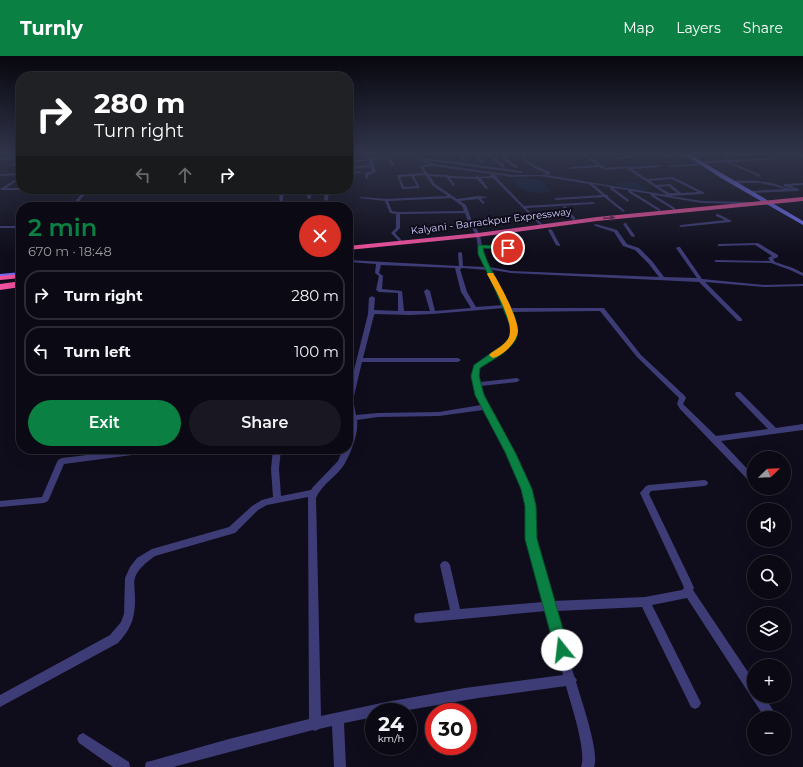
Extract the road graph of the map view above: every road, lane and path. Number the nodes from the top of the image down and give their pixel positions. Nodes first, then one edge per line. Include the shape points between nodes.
1 (4, 187) edge
2 (403, 187) edge
3 (416, 187) edge
4 (437, 187) edge
5 (504, 187) edge
6 (594, 187) edge
7 (609, 187) edge
8 (610, 187) edge
9 (656, 187) edge
10 (671, 187) edge
11 (691, 187) edge
12 (740, 187) edge
13 (784, 187) edge
14 (791, 187) edge
15 (16, 188) edge
16 (627, 190) junction
17 (791, 190) junction
18 (749, 192) junction
19 (648, 193) junction
20 (680, 193) junction
21 (83, 194) edge
22 (168, 194) edge
23 (310, 194) edge
24 (327, 194) edge
25 (667, 194) junction
26 (181, 195) dead end
27 (606, 196) junction
28 (450, 197) junction
29 (478, 197) junction
30 (486, 197) dead end
31 (671, 197) junction
32 (309, 198) dead end
33 (361, 198) dead end
34 (803, 199) edge
35 (326, 200) dead end
36 (386, 200) junction
37 (456, 200) junction
38 (628, 201) dead end
39 (76, 202) edge
40 (768, 202) junction
41 (593, 203) dead end
42 (483, 204) dead end
43 (562, 205) junction
44 (803, 206) edge
45 (523, 207) junction
46 (778, 208) junction
47 (674, 209) dead end
48 (659, 210) dead end
49 (568, 211) junction
50 (623, 211) dead end
51 (398, 212) junction
52 (467, 212) junction
53 (530, 214) junction
54 (717, 215) junction
55 (574, 219) dead end
56 (680, 222) joint
57 (803, 223) edge
58 (625, 224) junction
59 (632, 224) dead end
60 (596, 225) junction
61 (542, 226) junction
62 (0, 227) edge
63 (16, 227) edge
64 (550, 230) junction
65 (633, 236) dead end
66 (479, 240) junction
67 (401, 242) junction
68 (558, 244) dead end
69 (720, 245) dead end
70 (353, 248) edge
71 (678, 248) dead end
72 (353, 249) edge
73 (512, 252) dead end
74 (460, 253) dead end
75 (353, 261) edge
76 (716, 261) dead end
77 (773, 262) junction
78 (379, 263) junction
79 (459, 268) junction
80 (486, 268) junction
81 (16, 275) edge
82 (803, 276) edge
83 (0, 277) edge
84 (663, 279) junction
85 (700, 280) junction
86 (803, 284) edge
87 (16, 286) edge
88 (0, 288) edge
89 (427, 292) dead end
90 (372, 298) dead end
91 (506, 308) junction
92 (474, 309) junction
93 (401, 312) junction
94 (433, 312) junction
95 (371, 314) junction
96 (740, 320) dead end
97 (361, 360) junction
98 (458, 360) dead end
99 (353, 377) edge
100 (517, 380) dead end
101 (477, 384) junction
102 (738, 394) dead end
103 (486, 407) junction
104 (353, 414) edge
105 (354, 418) junction
106 (803, 427) edge
107 (774, 431) junction
108 (353, 433) edge
109 (714, 439) junction
110 (120, 454) edge
111 (276, 454) edge
112 (346, 454) edge
113 (747, 474) edge
114 (704, 484) dead end
115 (313, 493) junction
116 (276, 499) junction
117 (0, 504) edge
118 (445, 564) dead end
119 (688, 591) junction
120 (645, 602) junction
121 (549, 606) junction
122 (456, 614) junction
123 (419, 618) dead end
124 (571, 680) junction
125 (747, 680) edge
126 (0, 701) edge
127 (695, 703) dead end
128 (338, 720) junction
129 (315, 725) junction
130 (83, 739) dead end
131 (124, 767) edge
132 (151, 767) edge
133 (340, 767) edge
134 (586, 767) edge

1 - 15 street via 2,189
2 - 3 street
4 - 28 street
5 - 45 street
6 - 27 street
7 - 38 street
8 - 16 street
9 - 25 street
10 - 20 street
11 - 20 street via 703,193
12 - 18 main road
13 - 17 street
14 - 17 street via 798,190
16 - 19 street
16 - 48 street
17 - 18 street
18 - 40 main road
19 - 31 street
19 - 47 street
20 - 25 street
21 - 39 street
22 - 26 street
23 - 32 street
24 - 35 street
25 - 31 street
27 - 43 street via 556,199
27 - 50 street
28 - 36 street
28 - 37 street
29 - 30 street
29 - 37 street
29 - 42 street
31 - 40 street via 717,203
33 - 36 street
34 - 40 highway, Kalyani - Barrackpur Expressway
36 - 51 street via 391,212
37 - 52 street via 464,205
40 - 46 main road
61 -> 40 highway, Kalyani - Barrackpur Expressway
41 - 43 street
43 - 45 street
43 - 49 street
44 - 46 highway
45 - 53 street
46 - 54 highway
46 - 57 main road
49 - 53 street
49 - 55 street
51 - 52 street
51 - 67 street via 398,228 393,233
52 - 66 street
53 - 61 street
54 - 56 highway
54 - 56 street via 730,221
58 - 59 highway
58 - 60 highway
58 - 65 street
60 - 64 highway
60 - 84 street via 616,231 626,245 637,249
61 - 66 highway, Kalyani - Barrackpur Expressway
62 - 63 street
64 - 66 highway
64 - 68 street
66 - 67 highway, Kalyani - Barrackpur Expressway
66 - 72 highway
66 - 73 street via 506,247
66 - 80 street
67 - 70 highway, Kalyani - Barrackpur Expressway
69 - 77 street via 758,244 776,256 770,258
71 - 85 street
74 - 79 street
75 - 78 street
76 - 77 street
77 - 82 street via 794,269
78 - 79 street
78 - 93 street via 379,290 400,292
79 - 80 street
79 - 92 street via 464,292
80 - 84 street via 535,274
80 - 91 street via 498,287
81 - 83 highway
84 - 85 street
85 - 86 street via 765,286
85 - 96 street
87 - 88 highway
89 - 94 street
90 - 95 street
91 - 92 street
91 - 101 street via 514,325 513,338 476,367
91 - 109 street via 602,309 636,353 683,398 680,404 682,407
92 - 94 street
93 - 94 street
93 - 95 street
95 - 97 street
97 - 98 street
97 - 99 street
100 - 101 street
101 - 103 street
102 - 107 street
103 - 105 street via 445,413
103 - 121 street via 526,489 530,506 531,539
104 - 105 street
105 - 108 street
106 - 107 street
107 - 109 street
109 - 113 street
110 - 117 street via 65,460 61,462 45,499
111 - 116 street
112 - 115 street via 341,464
114 - 119 street via 649,488 644,493 687,582
115 - 116 street
115 - 129 street
116 - 126 street via 259,505 232,530 145,557 132,570 126,623 114,639
118 - 122 street
119 - 120 street via 679,596
119 - 125 street
120 - 121 street
120 - 127 street
121 - 122 street
121 - 124 street
122 - 123 street
124 - 128 street via 466,694
124 - 134 street via 588,747 589,764
128 - 129 street
128 - 133 street
129 - 132 street
130 - 131 street

